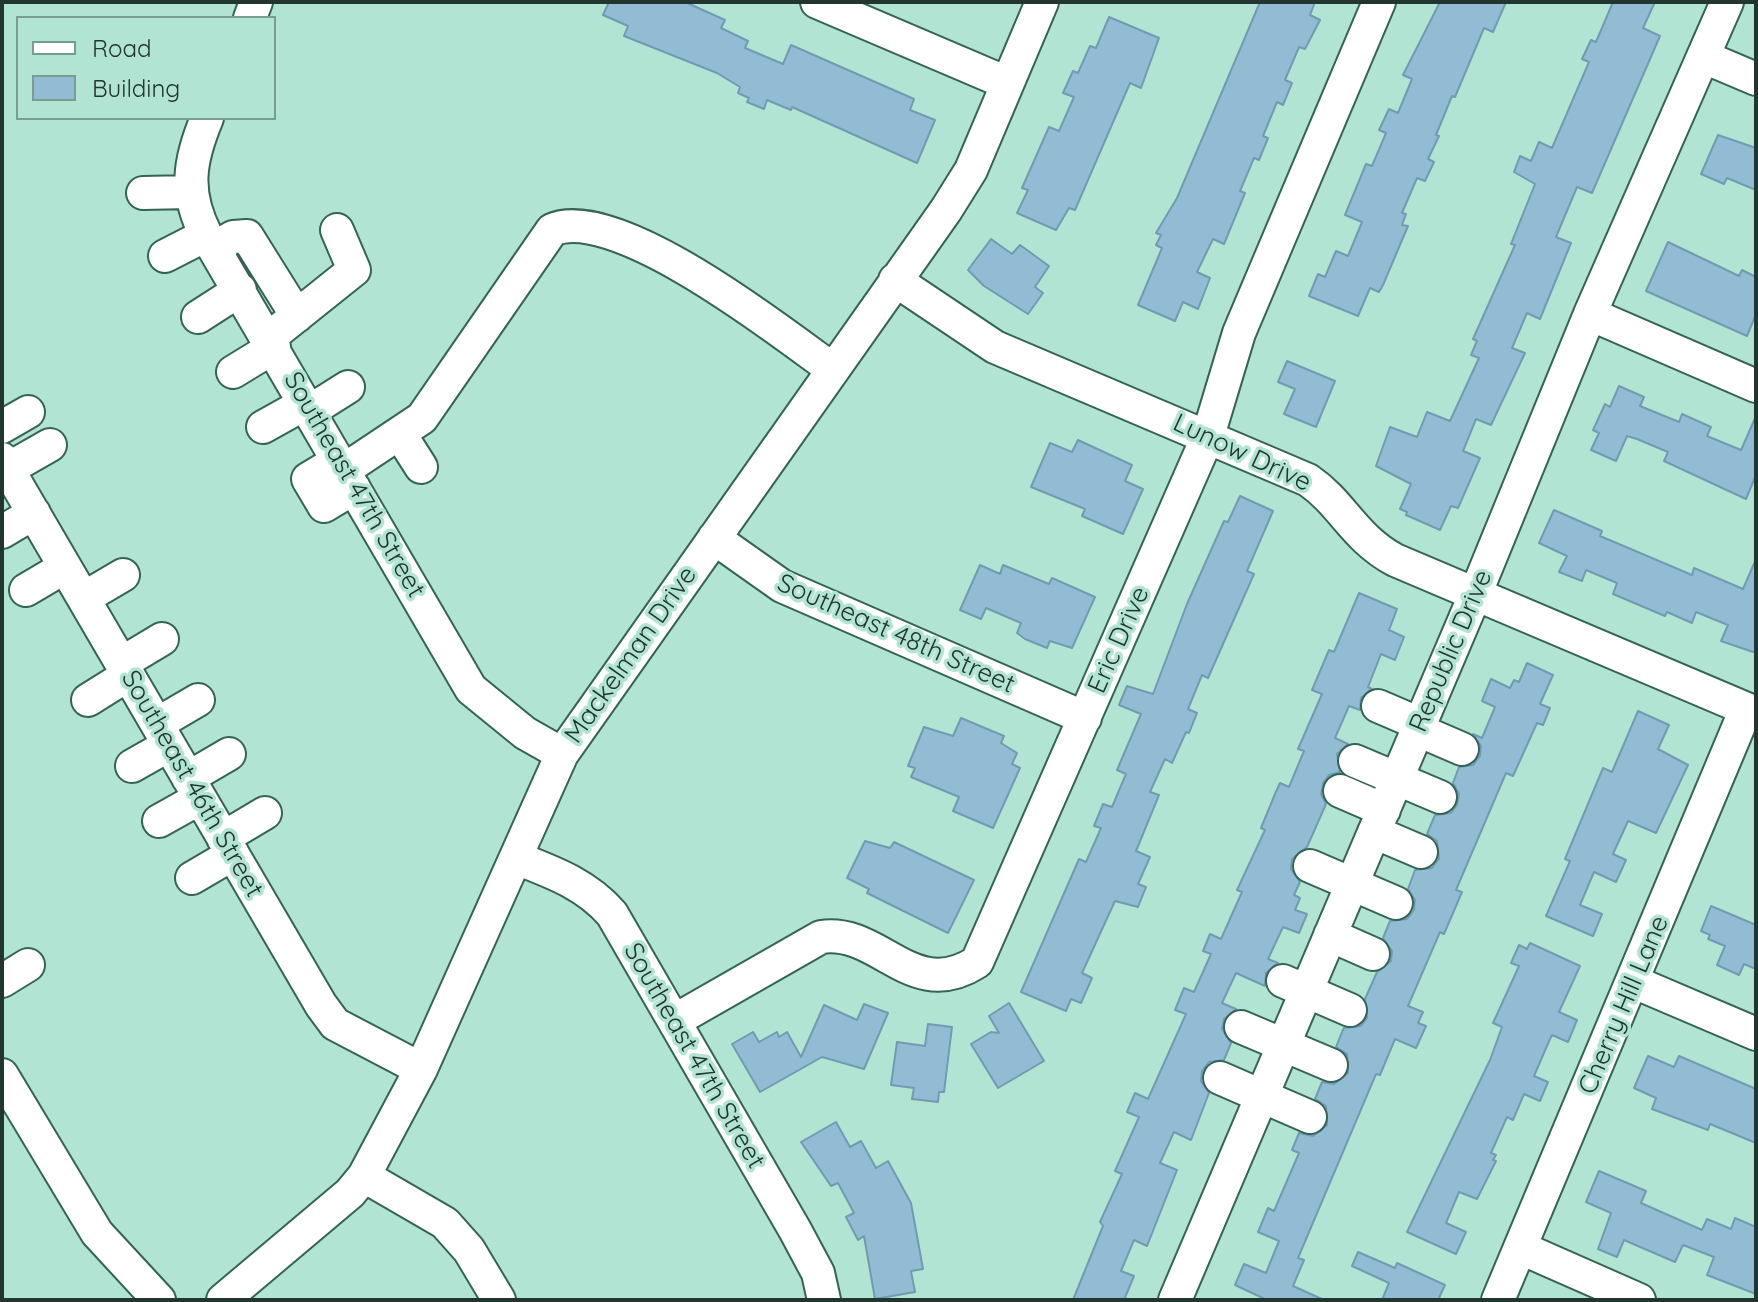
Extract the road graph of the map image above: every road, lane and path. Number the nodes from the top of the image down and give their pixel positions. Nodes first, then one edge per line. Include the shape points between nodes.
1 (817, 2) edge
2 (1042, 2) edge
3 (1379, 2) edge
4 (1727, 2) edge
5 (1704, 57) junction
6 (1756, 79) edge
7 (1007, 83) junction
8 (206, 120) edge
9 (189, 186) junction
10 (143, 193) dead end
11 (337, 230) dead end
12 (210, 242) junction
13 (165, 256) dead end
14 (895, 280) junction
15 (240, 290) junction
16 (1590, 314) junction
17 (297, 316) junction
18 (198, 317) dead end
19 (272, 343) junction
20 (832, 369) junction
21 (233, 372) dead end
22 (1756, 386) edge
23 (348, 387) dead end
24 (308, 407) junction
25 (263, 427) dead end
26 (400, 434) junction
27 (1208, 436) junction
28 (50, 445) dead end
29 (5, 464) edge
30 (421, 467) dead end
31 (345, 473) junction
32 (34, 513) junction
33 (2, 532) edge
34 (714, 538) junction
35 (65, 567) junction
36 (123, 575) dead end
37 (26, 590) dead end
38 (1475, 595) junction
39 (84, 598) junction
40 (162, 639) dead end
41 (125, 669) junction
42 (88, 700) dead end
43 (198, 700) dead end
44 (1378, 706) dead end
45 (1751, 711) edge
46 (1085, 718) junction
47 (1419, 727) junction
48 (163, 735) junction
49 (1462, 749) dead end
50 (229, 754) dead end
51 (562, 754) junction
52 (1355, 761) dead end
53 (132, 766) dead end
54 (1397, 779) junction
55 (194, 788) junction
56 (1340, 791) dead end
57 (1440, 797) dead end
58 (265, 813) dead end
59 (159, 821) dead end
60 (1379, 821) junction
61 (228, 846) junction
62 (1421, 852) dead end
63 (516, 858) junction
64 (1310, 866) dead end
65 (192, 878) dead end
66 (1352, 884) junction
67 (1396, 903) dead end
68 (1321, 933) junction
69 (1373, 954) dead end
70 (1634, 982) junction
71 (1295, 986) junction
72 (1350, 1010) dead end
73 (674, 1021) junction
74 (1241, 1027) dead end
75 (1756, 1034) edge
76 (1283, 1045) junction
77 (1331, 1065) dead end
78 (421, 1069) junction
79 (2, 1075) edge
80 (1220, 1078) dead end
81 (1261, 1096) junction
82 (1310, 1117) dead end
83 (364, 1176) junction
84 (1521, 1248) junction
85 (159, 1300) edge
86 (223, 1300) edge
87 (499, 1300) edge
88 (824, 1300) edge
89 (1175, 1300) edge
90 (1498, 1300) edge
91 (1639, 1300) edge

1 - 7 street
2 - 7 street, Mackelman Drive
3 - 27 street, Eric Drive via 1239,333
4 - 5 street, Republic Drive
5 - 6 street
5 - 16 street, Republic Drive
7 - 14 street, Mackelman Drive via 971,170
8 - 9 street via 193,153
9 - 10 street
9 - 12 street, Southeast 47th Street
11 - 17 street via 354,270
12 - 13 street
12 - 15 street, Southeast 47th Street
12 - 17 street via 247,236
14 - 20 street, Mackelman Drive
14 - 27 street, Lunow Drive via 983,341
15 - 18 street
15 - 19 street, Southeast 47th Street
16 - 22 street
16 - 38 street, Republic Drive
17 - 19 street
19 - 21 street
19 - 24 street, Southeast 47th Street
20 - 26 street via 707,279 634,244 565,224 552,230 437,399
20 - 34 street, Mackelman Drive
23 - 24 street
24 - 25 street
24 - 31 street, Southeast 47th Street
26 - 30 street
26 - 31 street
27 - 38 street, Lunow Drive via 1308,480 1380,552
27 - 46 street, Eric Drive
28 - 29 street
29 - 32 street, Southeast 46th Street
31 - 51 street, Southeast 47th Street via 471,689 515,727
32 - 33 street
32 - 35 street, Southeast 46th Street
34 - 46 street, Southeast 48th Street via 782,586
34 - 51 street, Mackelman Drive
35 - 37 street
35 - 39 street, Southeast 46th Street
36 - 39 street
38 - 45 street, Lunow Drive
38 - 47 street, Republic Drive
39 - 41 street, Southeast 46th Street
40 - 41 street
41 - 42 street
41 - 48 street, Southeast 46th Street
43 - 48 street
44 - 47 street
45 - 70 street, Cherry Hill Lane
46 - 73 street, Eric Drive via 977,962 948,977 930,976 834,935 821,937
47 - 49 street
47 - 54 street, Republic Drive
48 - 53 street
48 - 55 street, Southeast 46th Street
50 - 55 street
51 - 63 street, Mackelman Drive
52 - 54 street
54 - 57 street
54 - 60 street, Republic Drive
55 - 59 street
55 - 61 street, Southeast 46th Street
56 - 60 street
58 - 61 street
60 - 62 street
60 - 66 street, Republic Drive
61 - 65 street
61 - 78 street, Southeast 46th Street via 335,1024
63 - 73 street, Southeast 47th Street via 573,881 597,897
63 - 78 street, Mackelman Drive
64 - 66 street
66 - 67 street
66 - 68 street, Republic Drive
68 - 69 street
68 - 71 street, Republic Drive
70 - 75 street
70 - 84 street, Cherry Hill Lane
71 - 72 street
71 - 76 street, Republic Drive
73 - 88 street, Southeast 47th Street via 801,1241 818,1273
74 - 76 street
76 - 77 street
76 - 81 street, Republic Drive
78 - 83 street, Mackelman Drive
79 - 85 street via 97,1233
80 - 81 street
81 - 82 street
81 - 89 street, Republic Drive
83 - 86 street, Mackelman Drive
83 - 87 street via 445,1223 469,1250
84 - 90 street, Cherry Hill Lane
84 - 91 street

